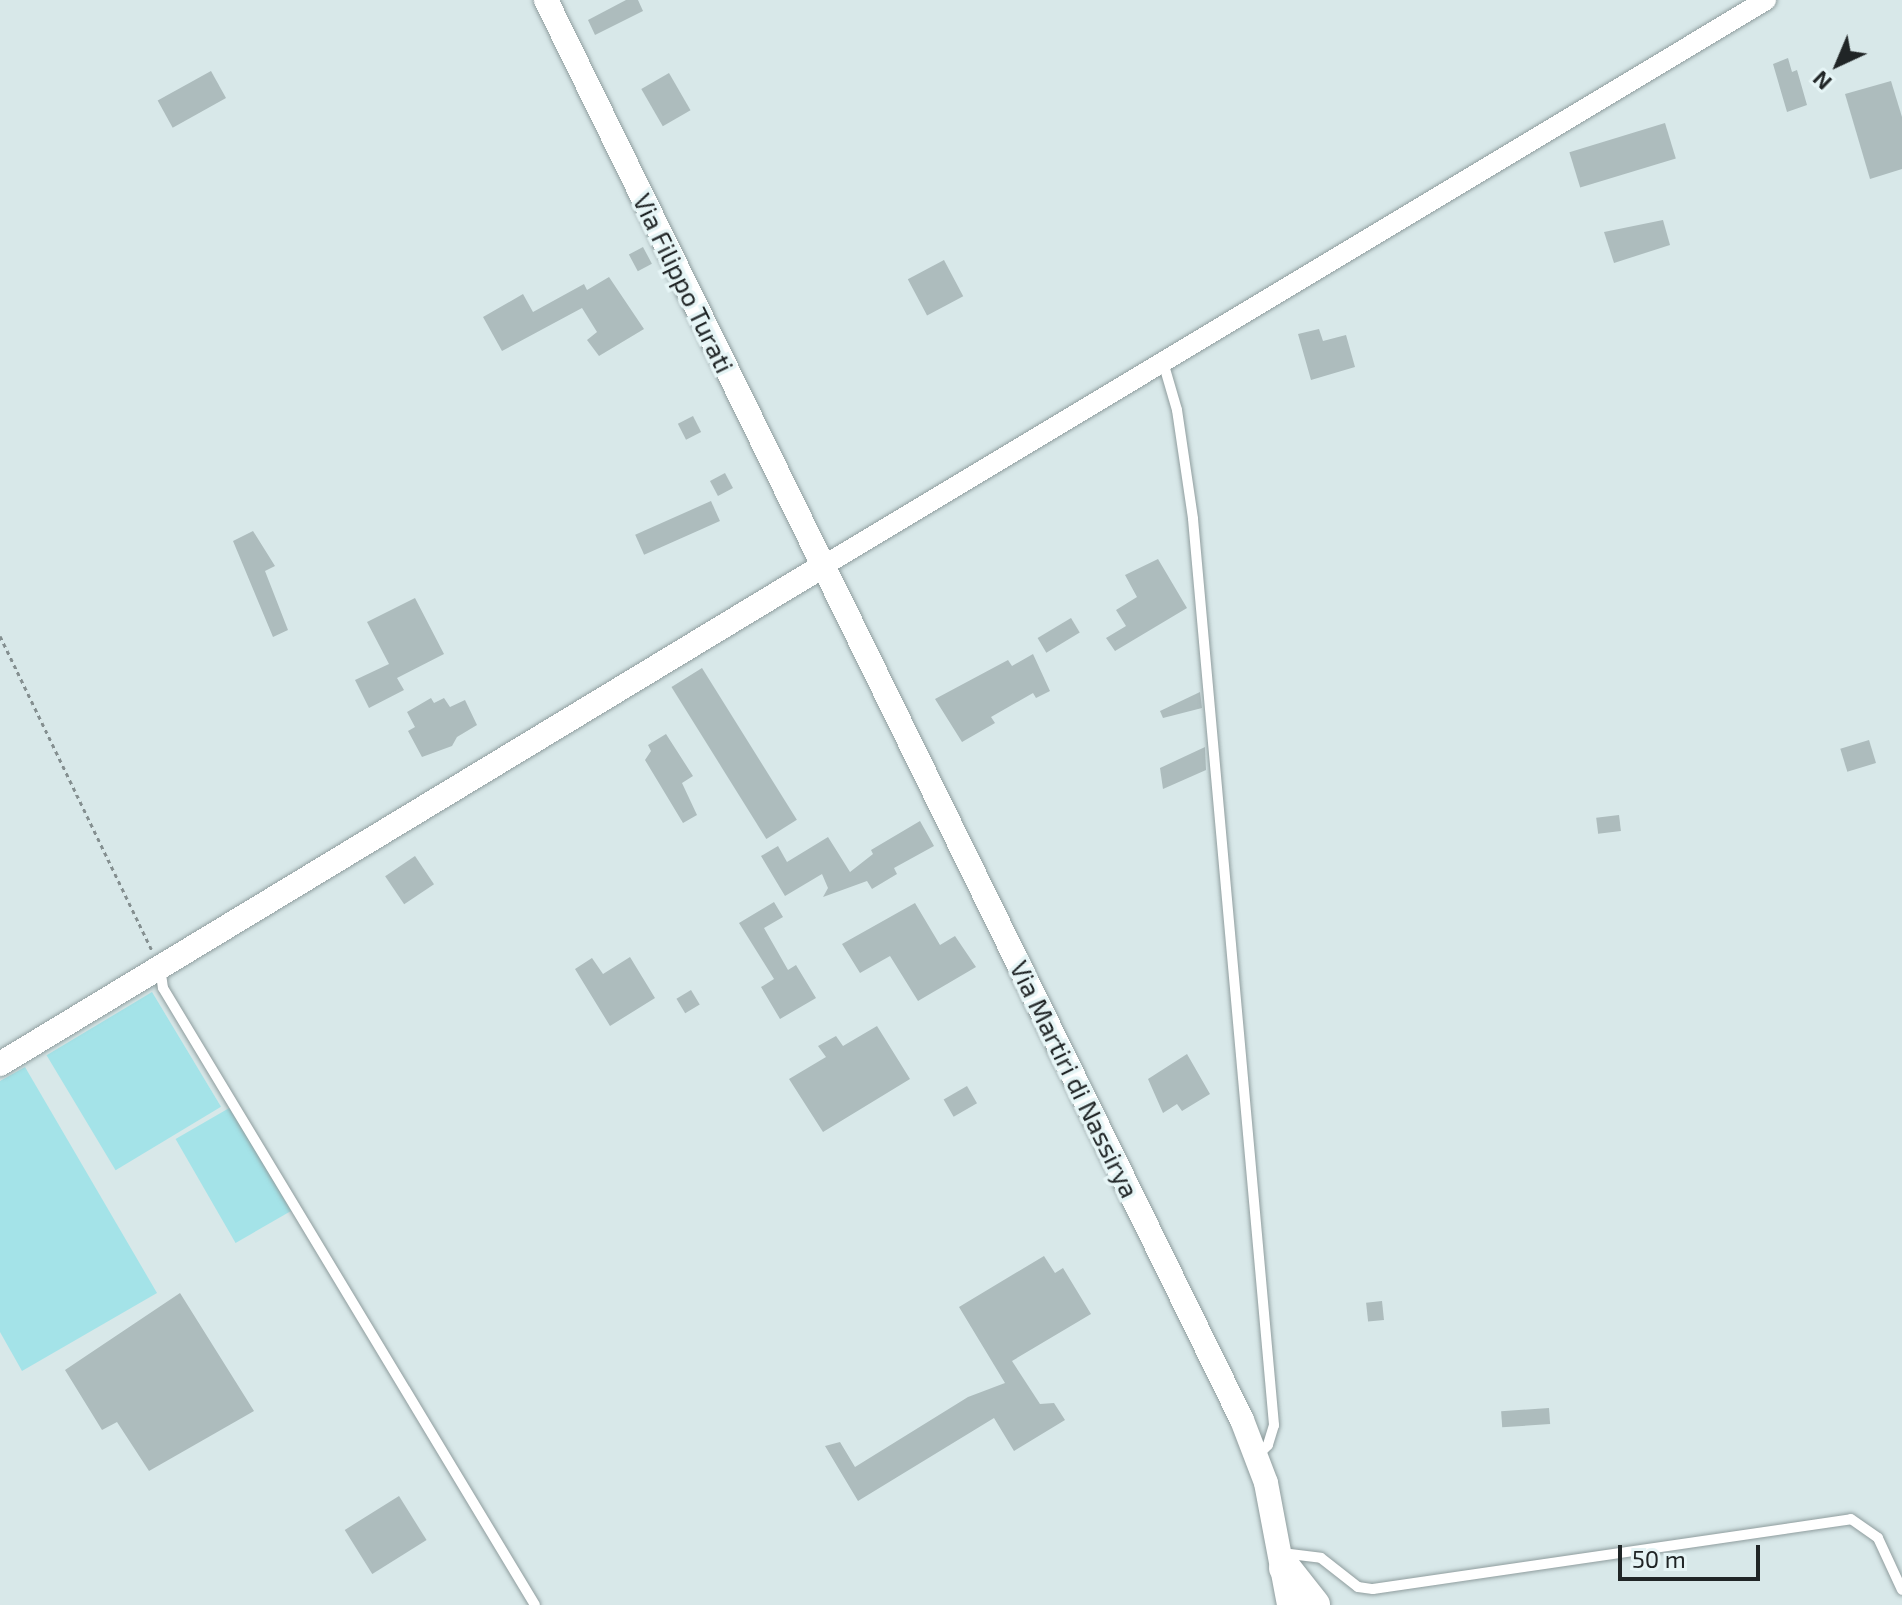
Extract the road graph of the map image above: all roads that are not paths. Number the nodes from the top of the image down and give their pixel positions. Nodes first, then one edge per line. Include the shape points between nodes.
1 (546, 0) edge
2 (1766, 0) edge
3 (1163, 362) junction
4 (823, 566) junction
5 (160, 967) junction
6 (0, 1064) edge
7 (1257, 1456) junction
8 (1284, 1561) junction
9 (1902, 1590) edge
10 (535, 1605) edge
11 (1289, 1605) edge
12 (1314, 1605) edge

1 - 4 street, Via Filippo Turati
2 - 3 street
3 - 4 street
3 - 7 lane via 1177,410 1193,519 1274,1425 1268,1445
4 - 5 street
4 - 7 street, Via Martiri di Nassirya
5 - 6 street
5 - 10 lane via 163,988
7 - 8 street, Via Martiri di Nassirya
8 - 9 lane via 1321,1558 1358,1587 1373,1589 1851,1519 1878,1538
8 - 11 street, Via Martiri di Nassirya
8 - 12 highway

